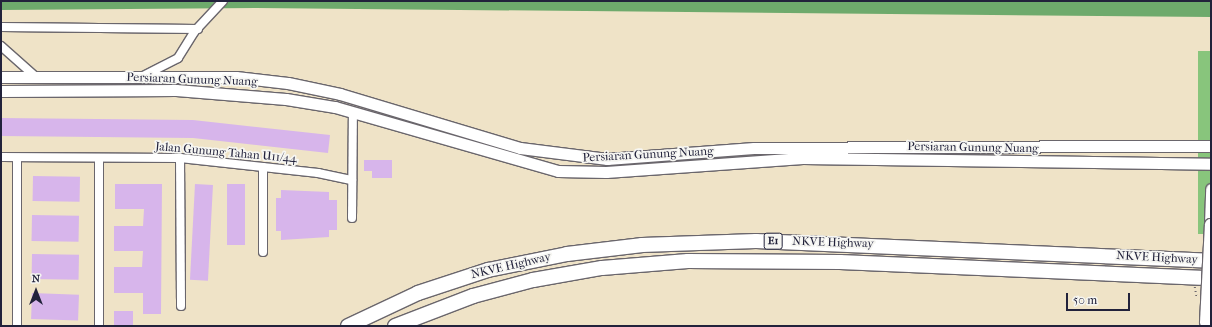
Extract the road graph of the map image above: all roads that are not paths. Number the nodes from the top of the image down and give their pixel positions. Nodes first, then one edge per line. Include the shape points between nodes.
1 (223, 1) edge
2 (1, 27) edge
3 (198, 28) junction
4 (1, 46) edge
5 (142, 76) junction
6 (1, 77) edge
7 (36, 77) junction
8 (1, 91) edge
9 (353, 112) junction
10 (1211, 146) edge
11 (1, 158) edge
12 (17, 158) junction
13 (99, 158) junction
14 (180, 158) junction
15 (1211, 164) edge
16 (263, 167) junction
17 (352, 180) junction
18 (1211, 189) edge
19 (352, 218) dead end
20 (263, 252) dead end
21 (1211, 261) edge
22 (1211, 278) edge
23 (473, 296) junction
24 (181, 306) dead end
25 (1205, 324) edge
26 (17, 326) edge
27 (99, 326) edge
28 (348, 326) edge
29 (395, 326) edge
30 (416, 326) edge

1 - 3 street
2 - 3 street
3 - 5 street via 178,58
4 - 7 street
5 - 7 street, Persiaran Gunung Nuang
5 - 10 street, Persiaran Gunung Nuang via 236,77 288,83 340,94 520,148 607,159 762,148
6 - 7 street, Persiaran Gunung Nuang
8 - 9 street, Persiaran Gunung Nuang via 235,93
9 - 15 street, Persiaran Gunung Nuang via 558,171 606,172 803,158
9 - 17 street
11 - 12 street, Jalan Gunung Tahan U11/44
12 - 13 street, Jalan Gunung Tahan U11/44
12 - 26 street
13 - 14 street, Jalan Gunung Tahan U11/44
13 - 27 street
14 - 16 street, Jalan Gunung Tahan U11/44
14 - 24 street
16 - 17 street, Jalan Gunung Tahan U11/44
16 - 20 street
17 - 19 street
18 - 25 street, bridge
21 - 28 highway, NKVE Highway / E1 via 756,241 642,245 559,255 488,270 418,293
22 - 23 highway, NKVE Highway / E1 via 726,260 566,273
23 - 29 highway, NKVE Highway / E1
23 - 30 highway

